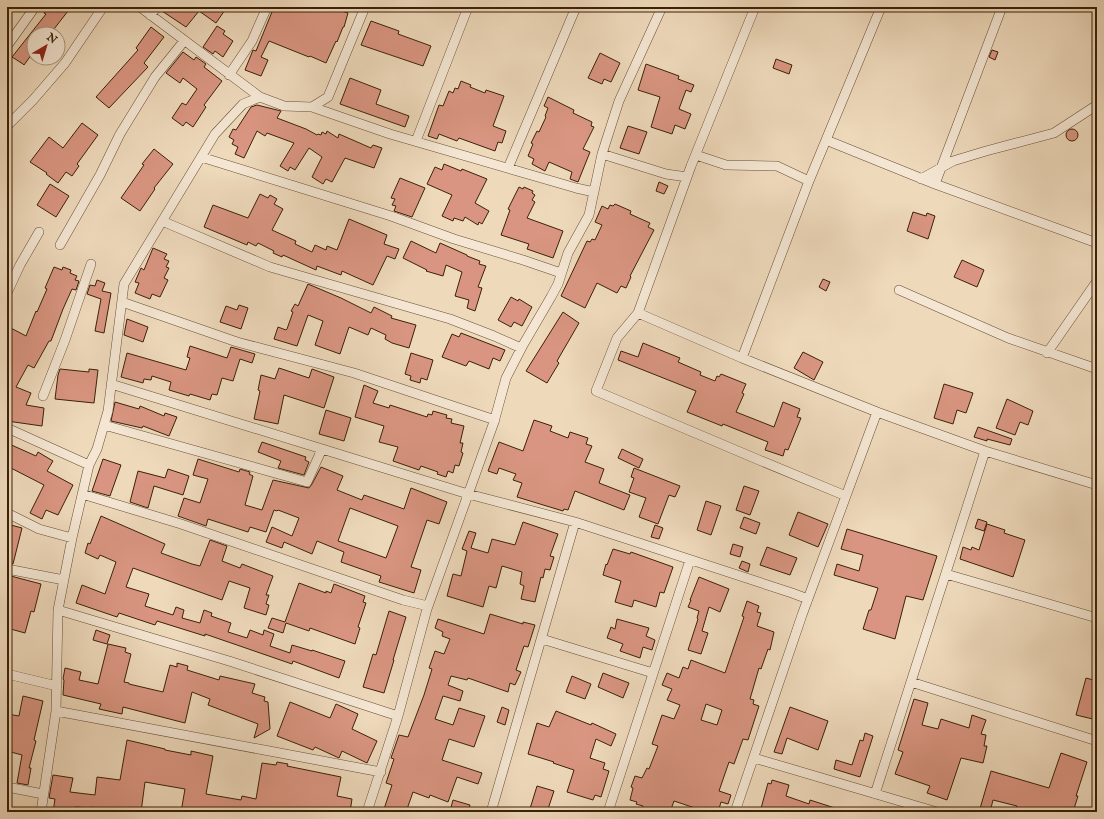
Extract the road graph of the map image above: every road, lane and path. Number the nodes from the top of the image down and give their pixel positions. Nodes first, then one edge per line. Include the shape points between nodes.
1 (35, 7) edge
2 (103, 7) edge
3 (140, 7) edge
4 (157, 7) edge
5 (267, 7) edge
6 (365, 7) edge
7 (468, 7) edge
8 (576, 7) edge
9 (662, 7) edge
10 (755, 7) edge
11 (881, 7) edge
12 (1002, 7) edge
13 (150, 15) junction
14 (184, 41) junction
15 (7, 46) edge
16 (229, 74) junction
17 (260, 97) junction
18 (1097, 105) edge
19 (312, 107) junction
20 (7, 126) edge
21 (826, 140) junction
22 (416, 141) junction
23 (602, 154) junction
24 (696, 155) junction
25 (201, 157) junction
26 (508, 168) junction
27 (941, 168) junction
28 (687, 178) junction
29 (921, 178) junction
30 (809, 181) junction
31 (935, 184) junction
32 (594, 192) junction
33 (162, 221) junction
34 (39, 232) dead end
35 (1097, 242) edge
36 (60, 245) dead end
37 (91, 264) dead end
38 (561, 273) junction
39 (1097, 281) edge
40 (899, 290) dead end
41 (7, 293) edge
42 (122, 302) junction
43 (638, 313) junction
44 (521, 348) junction
45 (1047, 353) junction
46 (742, 358) junction
47 (1097, 369) edge
48 (111, 384) junction
49 (43, 396) dead end
50 (877, 412) junction
51 (495, 420) junction
52 (104, 425) junction
53 (7, 428) edge
54 (322, 449) junction
55 (985, 451) junction
56 (89, 466) junction
57 (1097, 485) edge
58 (82, 494) junction
59 (468, 494) junction
60 (846, 496) junction
61 (7, 513) edge
62 (575, 522) junction
63 (72, 538) junction
64 (690, 560) junction
65 (7, 569) edge
66 (946, 574) junction
67 (64, 580) junction
68 (808, 599) junction
69 (428, 606) junction
70 (58, 610) junction
71 (1097, 618) edge
72 (542, 639) junction
73 (653, 673) junction
74 (7, 674) edge
75 (911, 682) junction
76 (57, 686) junction
77 (56, 710) junction
78 (398, 716) junction
79 (1097, 741) edge
80 (754, 758) junction
81 (381, 772) junction
82 (7, 787) edge
83 (43, 794) junction
84 (875, 794) junction
85 (41, 812) edge
86 (367, 812) edge
87 (491, 812) edge
88 (608, 812) edge
89 (735, 812) edge
90 (937, 812) edge

1 - 15 street
2 - 20 street via 66,63
3 - 13 street
4 - 13 street
5 - 16 street via 252,41
6 - 19 street via 328,97
7 - 22 street
8 - 26 street
9 - 23 street via 619,101
10 - 24 street
11 - 21 street
12 - 27 street
13 - 14 street
14 - 16 street
14 - 36 street via 155,77 120,134
16 - 17 street
17 - 19 street via 284,106
17 - 25 street via 243,104 215,134
18 - 27 street via 1054,133 953,161
19 - 22 street
21 - 29 street
21 - 30 street
22 - 26 street
23 - 28 street
23 - 32 street
24 - 28 street
24 - 30 street via 726,165 777,166
25 - 33 street
25 - 38 street via 391,216
26 - 32 street
27 - 29 street
27 - 31 street
28 - 43 street
29 - 31 street
30 - 46 street
31 - 35 street
32 - 38 street via 589,215 568,253
33 - 42 street via 124,284
33 - 44 street via 270,268 450,319
34 - 41 street
37 - 49 street
38 - 44 street via 551,298
39 - 45 street
40 - 45 street
42 - 48 street
42 - 51 street via 237,342 354,373
43 - 46 street
43 - 60 street via 617,338 596,391
44 - 51 street via 506,378
45 - 47 street
46 - 50 street
48 - 52 street
48 - 54 street
50 - 55 street
50 - 60 street
51 - 59 street
52 - 54 street via 307,482
52 - 56 street
53 - 56 street
54 - 59 street
55 - 57 street
55 - 66 street
56 - 58 street
58 - 63 street
58 - 69 street
59 - 62 street
59 - 69 street
60 - 68 street
61 - 63 street via 39,529
62 - 64 street
62 - 72 street
63 - 67 street
64 - 68 street
64 - 73 street
65 - 67 street
66 - 71 street
66 - 75 street
67 - 70 street
68 - 80 street
69 - 78 street
70 - 76 street
70 - 78 street
72 - 73 street
72 - 87 street
73 - 88 street
74 - 76 street
75 - 79 street
75 - 84 street
76 - 77 street
77 - 81 street
77 - 83 street
78 - 81 street
80 - 84 street
80 - 89 street
81 - 86 street
82 - 83 street
83 - 85 street
84 - 90 street

